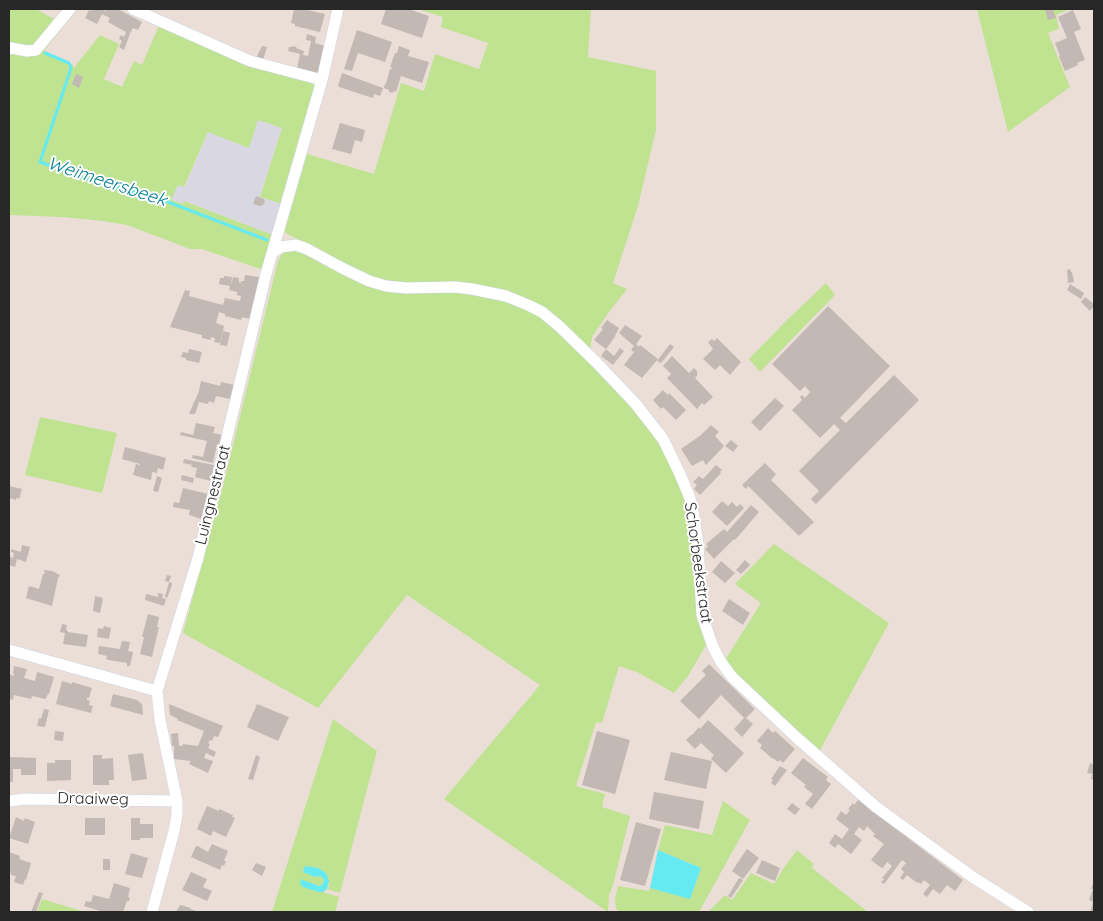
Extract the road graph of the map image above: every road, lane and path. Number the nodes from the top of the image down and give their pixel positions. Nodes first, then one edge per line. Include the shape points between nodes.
1 (70, 9) edge
2 (133, 9) edge
3 (338, 9) edge
4 (9, 49) edge
5 (322, 80) junction
6 (273, 252) junction
7 (9, 650) edge
8 (157, 691) junction
9 (9, 800) edge
10 (177, 801) junction
11 (152, 912) edge
12 (1028, 912) edge

1 - 4 street via 36,50
2 - 5 street via 250,61
3 - 5 street, Luingnestraat
5 - 6 street, Luingnestraat
6 - 8 street, Luingnestraat via 198,558
6 - 12 street, Schorbeekstraat via 296,245 386,286 455,287 506,296 542,312 560,326 635,403 663,439 690,498 698,545 702,615 713,647 732,677 876,807 974,878
7 - 8 street
8 - 10 street, Luingnestraat
9 - 10 street, Draaiweg
10 - 11 street, Luingnestraat via 174,831

